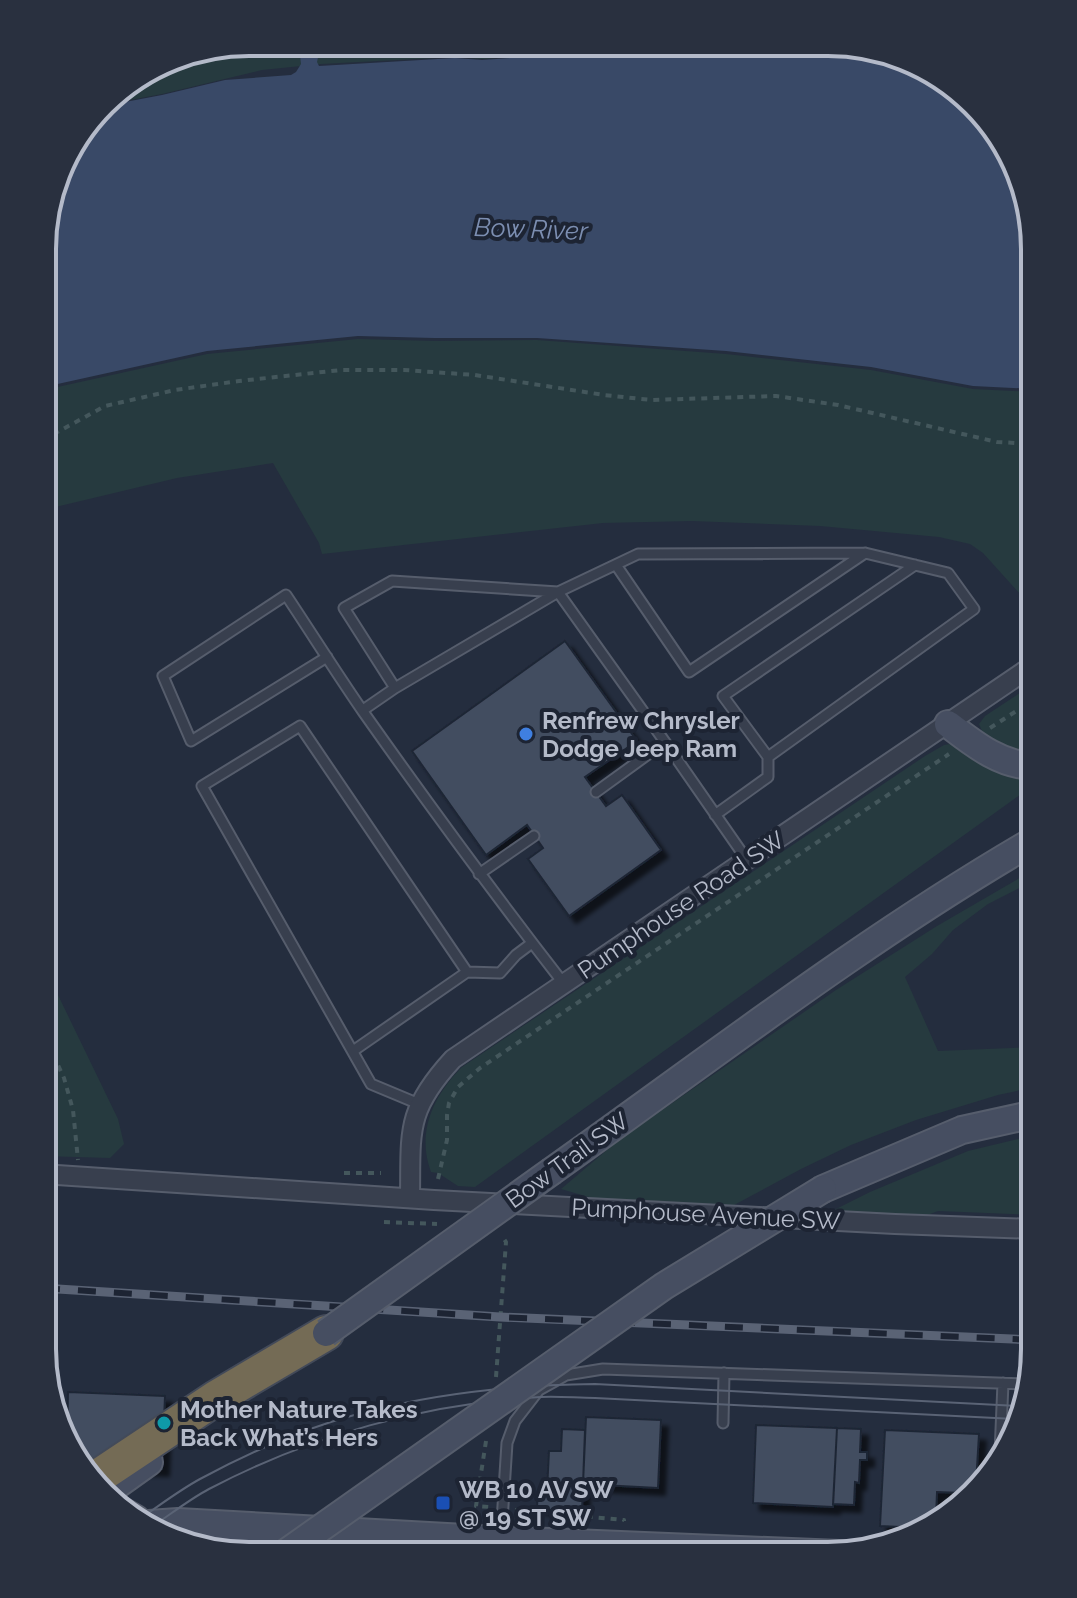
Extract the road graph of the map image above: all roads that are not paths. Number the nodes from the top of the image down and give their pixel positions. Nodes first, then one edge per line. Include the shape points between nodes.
1 (865, 553) junction
2 (616, 565) junction
3 (915, 565) junction
4 (558, 592) junction
5 (327, 657) junction
6 (1021, 674) edge
7 (395, 688) junction
8 (363, 710) junction
9 (948, 724) junction
10 (665, 742) junction
11 (768, 757) junction
12 (1021, 764) edge
13 (596, 792) dead end
14 (715, 815) junction
15 (534, 836) dead end
16 (1021, 848) edge
17 (747, 860) junction
18 (479, 874) junction
19 (532, 943) junction
20 (467, 972) junction
21 (564, 984) junction
22 (353, 1051) junction
23 (419, 1104) junction
24 (1021, 1117) edge
25 (56, 1175) edge
26 (410, 1198) junction
27 (1021, 1228) edge
28 (326, 1333) junction
29 (724, 1373) junction
30 (1003, 1383) junction
31 (1018, 1384) edge
32 (723, 1423) dead end
33 (1001, 1434) edge
34 (103, 1474) edge
35 (115, 1486) edge
36 (173, 1526) edge
37 (275, 1527) junction
38 (501, 1540) junction
39 (239, 1541) edge
40 (301, 1542) edge
41 (522, 1542) edge

1 - 2 lane via 638,554
1 - 2 lane via 689,672
1 - 3 lane
2 - 4 lane
3 - 11 lane via 723,696
3 - 11 lane via 948,573 974,609
4 - 7 lane
4 - 7 lane via 392,581 344,608
4 - 10 lane
5 - 5 lane via 286,595 163,676 191,741
5 - 8 lane
6 - 9 street, Pumphouse Road SW
7 - 8 lane
8 - 18 lane
9 - 12 main road via 989,754
9 - 17 street, Pumphouse Road SW
10 - 13 lane
10 - 14 lane
11 - 14 lane via 768,777
14 - 17 lane
15 - 18 lane
16 - 28 main road, Bow Trail SW, bridge via 817,980
17 - 21 street, Pumphouse Road SW
18 - 19 lane
19 - 20 lane via 500,973
19 - 21 lane
20 - 22 lane
20 - 22 lane via 300,726 202,786
21 - 23 street, Pumphouse Road SW via 453,1059
22 - 23 lane via 371,1084
23 - 26 street, Pumphouse Road SW via 410,1137
24 - 40 main road, bridge via 962,1130 823,1189 664,1286
25 - 26 street, Pumphouse Avenue SW
26 - 27 street, Pumphouse Avenue SW
28 - 34 highway
28 - 35 main road, Bow Trail SW
29 - 30 lane
29 - 32 lane
29 - 38 lane via 603,1369 566,1375 539,1390 515,1421 507,1443
30 - 31 lane
30 - 33 lane
36 - 37 main road
37 - 38 main road
37 - 39 main road
38 - 41 main road

